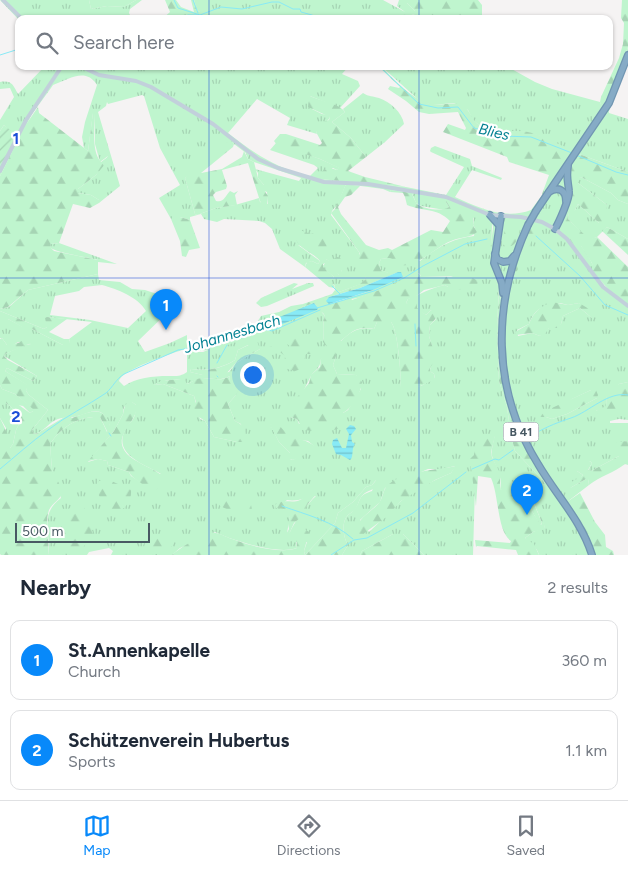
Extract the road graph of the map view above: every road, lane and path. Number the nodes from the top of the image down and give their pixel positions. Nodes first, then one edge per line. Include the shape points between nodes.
1 (3, 0) edge
2 (18, 15) edge
3 (628, 55) edge
4 (60, 70) edge
5 (88, 70) edge
6 (569, 164) junction
7 (0, 171) edge
8 (548, 193) junction
9 (566, 202) junction
10 (490, 215) junction
11 (500, 216) junction
12 (556, 225) junction
13 (498, 226) junction
14 (560, 233) joint
15 (495, 252) junction
16 (515, 254) junction
17 (504, 300) junction
18 (628, 306) edge
19 (591, 554) edge

1 - 2 main road
3 - 6 highway, B 41 via 609,103
4 - 7 main road via 26,120
5 - 10 main road via 151,87 213,124 258,159 278,168 324,182 377,185 446,198
6 - 8 highway, B 41
6 - 9 highway via 566,175 570,192
8 - 9 highway via 562,190
8 - 16 highway, B 41, bridge
9 - 12 highway
10 - 11 main road
10 - 13 highway
11 - 12 main road via 532,218
11 - 13 highway
12 - 14 highway
13 - 15 highway
14 - 18 main road via 603,287
15 - 16 highway via 503,262 510,261
15 - 17 highway via 494,263
16 - 17 highway, B 41
17 - 19 highway, B 41 via 501,329 503,361 513,411 537,464 583,531

